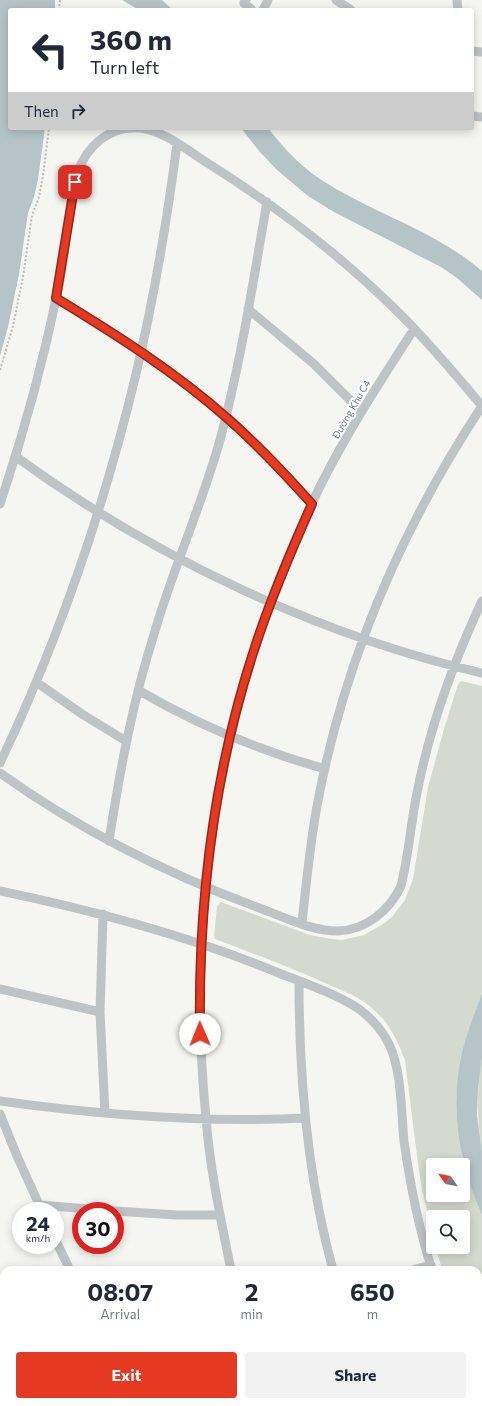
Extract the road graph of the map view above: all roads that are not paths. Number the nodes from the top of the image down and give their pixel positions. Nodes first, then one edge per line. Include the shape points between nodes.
1 (246, 0) edge
2 (336, 0) edge
3 (250, 8) edge
4 (348, 8) edge
5 (124, 130) edge
6 (146, 130) edge
7 (177, 144) junction
8 (267, 202) junction
9 (56, 298) junction
10 (248, 309) junction
11 (414, 329) junction
12 (141, 352) junction
13 (482, 406) edge
14 (361, 411) junction
15 (226, 417) junction
16 (16, 456) junction
17 (0, 504) edge
18 (312, 504) junction
19 (98, 512) junction
20 (180, 559) junction
21 (482, 601) edge
22 (271, 602) junction
23 (362, 639) junction
24 (454, 667) junction
25 (482, 673) edge
26 (36, 682) junction
27 (138, 690) junction
28 (230, 737) junction
29 (126, 741) junction
30 (0, 763) edge
31 (325, 769) junction
32 (0, 773) edge
33 (109, 841) junction
34 (205, 888) junction
35 (0, 891) edge
36 (103, 914) junction
37 (302, 923) junction
38 (201, 943) junction
39 (299, 981) junction
40 (0, 989) edge
41 (100, 1012) junction
42 (0, 1101) edge
43 (105, 1113) junction
44 (0, 1114) edge
45 (206, 1118) junction
46 (305, 1118) junction
47 (37, 1202) edge
48 (124, 1212) edge
49 (220, 1216) junction
50 (62, 1254) edge
51 (68, 1266) edge
52 (230, 1266) edge
53 (332, 1266) edge
54 (431, 1266) edge

1 - 3 street via 244,3
2 - 4 street
5 - 9 street via 102,138 91,147 83,159 77,174
6 - 7 street
7 - 8 street
7 - 12 street via 165,226
8 - 10 street
8 - 11 street via 352,269
9 - 12 street
9 - 16 street
10 - 14 street via 314,364
10 - 15 street
11 - 13 street
11 - 14 street, Đường Khu C4
12 - 15 street
12 - 19 street
13 - 23 street via 443,468 410,529
14 - 18 street, Đường Khu C4
15 - 18 street via 266,454
15 - 20 street
16 - 17 street
16 - 19 street
18 - 22 street, Đường Khu C4
19 - 20 street
19 - 26 street
20 - 22 street
20 - 27 street
21 - 24 street
22 - 23 street
22 - 28 street, Đường Khu C4 via 247,670
23 - 24 street
23 - 31 street
24 - 25 street
24 - 37 street via 422,768 403,878 397,894 386,910 355,928 338,931
26 - 29 street
26 - 30 street
27 - 28 street via 194,721
27 - 29 street
28 - 31 street
28 - 34 street, Đường Khu C4 via 216,808
29 - 33 street
31 - 37 street via 317,807
32 - 33 street via 64,816
33 - 34 street
34 - 37 street
34 - 38 street, Đường Khu C4
35 - 36 street
36 - 38 street
36 - 41 street
38 - 39 street
38 - 45 street, Đường Khu C4 via 200,1034
39 - 46 street
39 - 54 street via 360,1010 377,1026 389,1044 396,1067 408,1165
40 - 41 street
41 - 43 street
42 - 43 street
43 - 45 street
44 - 47 street
45 - 46 street
45 - 49 street, Đường Khu C4
46 - 53 street via 314,1183
48 - 49 street
49 - 52 street, Đường Khu C4
50 - 51 street

